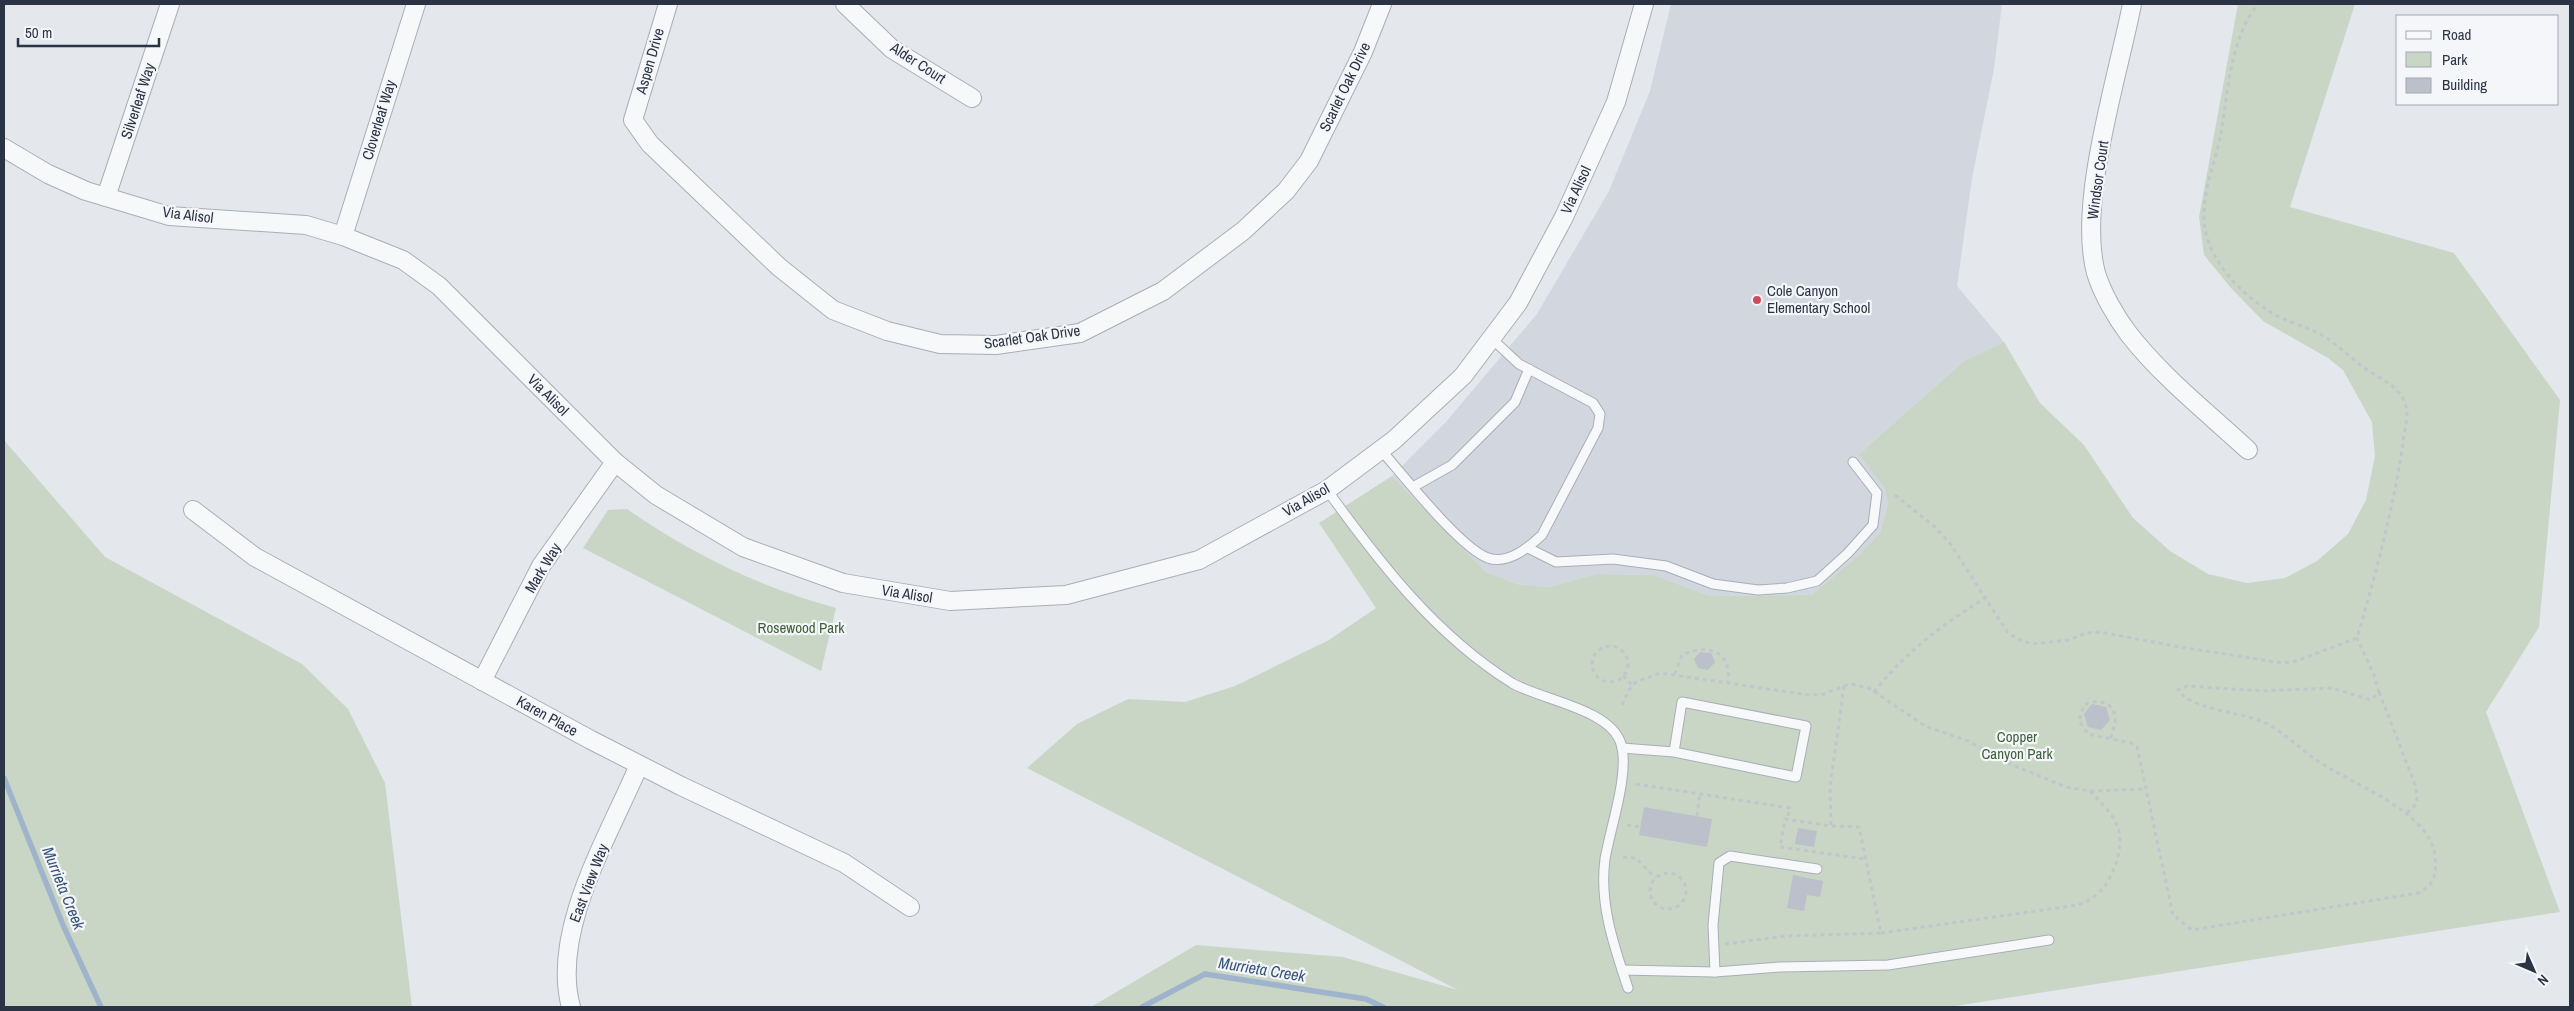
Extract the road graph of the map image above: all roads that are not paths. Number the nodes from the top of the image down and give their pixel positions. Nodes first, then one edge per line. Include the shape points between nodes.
1 (170, 4) edge
2 (416, 4) edge
3 (668, 4) edge
4 (844, 4) edge
5 (1382, 4) edge
6 (1644, 4) edge
7 (2132, 4) edge
8 (972, 98) dead end
9 (633, 120) joint
10 (4, 148) edge
11 (106, 197) junction
12 (343, 236) junction
13 (1491, 338) junction
14 (1529, 368) junction
15 (1381, 450) junction
16 (2248, 450) dead end
17 (614, 462) junction
18 (1853, 462) dead end
19 (1413, 486) junction
20 (1327, 490) junction
21 (193, 510) dead end
22 (1528, 548) junction
23 (482, 681) junction
24 (1622, 748) junction
25 (1674, 752) junction
26 (639, 765) junction
27 (1817, 869) dead end
28 (910, 907) dead end
29 (2049, 940) dead end
30 (1622, 970) junction
31 (1715, 972) junction
32 (1628, 988) dead end
33 (571, 1007) edge

1 - 11 street, Silverleaf Way
2 - 12 street, Cloverleaf Way
3 - 9 street, Aspen Drive
4 - 8 street, Alder Court via 892,49
5 - 9 street, Scarlet Oak Drive via 1363,52 1309,161 1286,191 1243,231 1163,291 1080,333 996,345 940,344 887,331 833,310 779,267 650,144
6 - 13 street, Via Alisol via 1616,102 1564,217 1518,303
7 - 16 street, Windsor Court via 2098,162 2092,208 2096,274 2128,333 2158,366
10 - 11 street, Via Alisol via 48,174
11 - 12 street, Via Alisol via 169,216 306,225
12 - 17 street, Via Alisol via 403,260 439,286
13 - 14 lane via 1519,364
13 - 15 street, Via Alisol via 1463,376
14 - 19 lane via 1515,402 1452,465
14 - 22 lane via 1593,403 1600,414 1598,428 1554,515 1542,535
15 - 19 lane
15 - 20 street, Via Alisol
17 - 20 street, Via Alisol via 656,495 743,547 843,583 950,601 1066,595 1199,560
17 - 23 street, Mark Way via 541,566
18 - 22 lane via 1878,493 1873,525 1848,553 1817,581 1810,583 1758,590 1713,584 1666,566 1613,559 1556,562
19 - 22 lane via 1451,529 1489,559 1510,558
20 - 24 lane via 1380,562 1463,648 1512,683 1605,721
21 - 23 street, Karen Place via 255,557
23 - 26 street, Karen Place
24 - 25 lane
24 - 30 lane via 1624,766 1605,861 1604,900 1612,942
25 - 25 lane via 1796,777 1806,726 1682,702
26 - 28 street, Karen Place via 844,863
26 - 33 street, East View Way via 594,863 576,912 568,949
27 - 31 lane via 1730,856 1719,863 1713,925
29 - 31 lane via 1888,964
30 - 31 lane
30 - 32 lane

